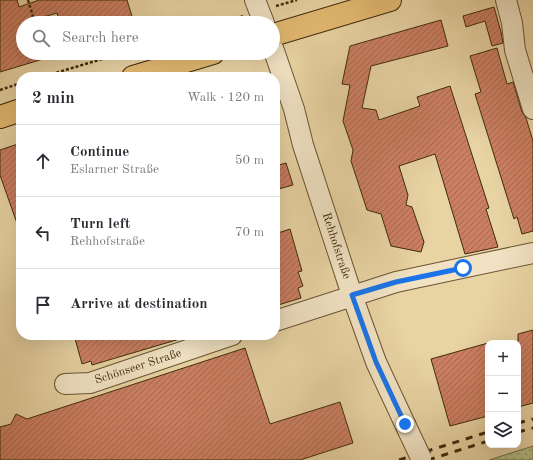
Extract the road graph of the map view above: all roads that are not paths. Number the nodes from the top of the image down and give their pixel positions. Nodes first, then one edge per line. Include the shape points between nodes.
1 (255, 0) edge
2 (390, 0) edge
3 (506, 0) edge
4 (261, 16) edge
5 (280, 33) edge
6 (190, 60) edge
7 (277, 60) edge
8 (150, 72) edge
9 (533, 109) edge
10 (16, 111) edge
11 (0, 116) edge
12 (533, 253) edge
13 (352, 295) junction
14 (280, 319) edge
15 (217, 340) edge
16 (65, 384) dead end
17 (422, 460) edge

1 - 4 street
2 - 5 main road
3 - 9 street via 515,50
6 - 8 main road
7 - 13 street, Rehhofstraße
10 - 11 main road
12 - 13 street via 396,282
13 - 14 street
13 - 17 street, Rehhofstraße, bridge via 376,362
15 - 16 street, Schönseer Straße via 90,383

